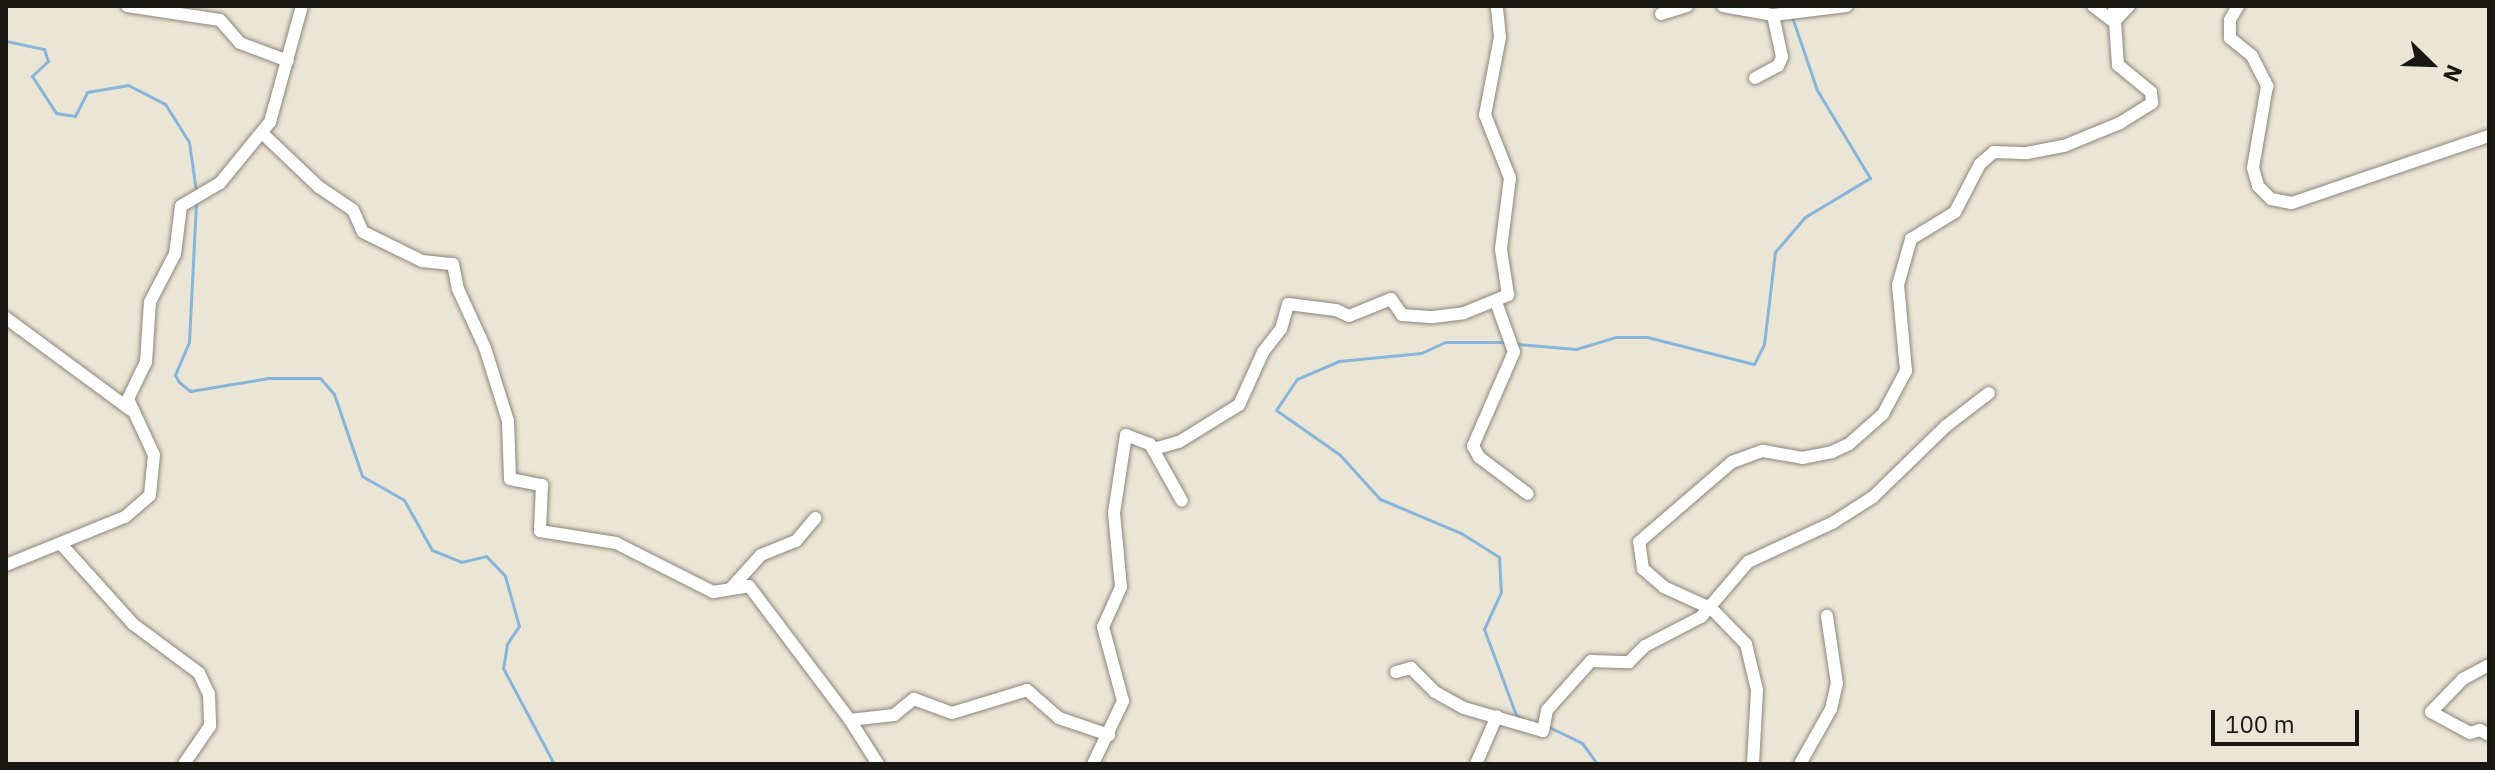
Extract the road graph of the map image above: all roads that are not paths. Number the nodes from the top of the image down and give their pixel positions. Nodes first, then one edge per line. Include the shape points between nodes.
1 (127, 6) edge
2 (302, 6) edge
3 (1497, 6) edge
4 (1687, 6) edge
5 (1723, 6) edge
6 (1846, 6) edge
7 (2093, 6) edge
8 (2114, 6) edge
9 (2129, 6) edge
10 (2238, 6) edge
11 (1661, 14) dead end
12 (1773, 15) junction
13 (2114, 22) junction
14 (288, 61) junction
15 (1755, 78) dead end
16 (262, 133) junction
17 (2489, 136) edge
18 (1496, 302) junction
19 (6, 318) edge
20 (1989, 393) dead end
21 (131, 410) junction
22 (1154, 449) junction
23 (1528, 494) dead end
24 (1182, 501) dead end
25 (815, 518) dead end
26 (61, 544) junction
27 (6, 565) edge
28 (730, 589) junction
29 (1712, 609) junction
30 (1827, 616) dead end
31 (2489, 665) edge
32 (1396, 672) dead end
33 (1497, 716) junction
34 (850, 720) junction
35 (1109, 735) junction
36 (2489, 735) edge
37 (184, 764) edge
38 (878, 764) edge
39 (1093, 764) edge
40 (1476, 764) edge
41 (1753, 764) edge
42 (1800, 764) edge

1 - 14 street via 220,20 240,43
2 - 14 street
3 - 18 street via 1500,37 1485,115 1510,178 1501,249 1509,293
4 - 11 street
5 - 12 street
6 - 12 street
7 - 13 street
8 - 13 street
9 - 13 street
10 - 17 street via 2230,20 2230,38 2247,50 2267,86 2253,168 2258,186 2271,199 2292,203
12 - 15 street via 1782,57 1778,66
13 - 29 street via 2121,70 2153,96 2152,103 2064,146 1994,152 1980,164 1955,212 1911,239 1898,285 1906,371 1869,429 1849,444 1811,457 1763,451 1742,457 1645,534 1638,546 1643,569 1664,587
14 - 16 street
16 - 21 street via 203,195 179,209 175,254 150,302 146,362 131,389
16 - 28 street via 319,187 353,210 367,235 422,261 453,264 508,421 510,479 541,483 540,531 616,543 698,587
18 - 22 street via 1433,317 1402,315 1392,299 1349,316 1288,304 1281,329 1263,352 1239,405 1179,442
18 - 23 street via 1514,352 1473,446 1479,457
19 - 21 street
20 - 29 street via 1946,426 1873,497 1834,522 1748,562 1732,575
21 - 26 street via 145,428 154,455 150,495 125,517
22 - 24 street
22 - 35 street via 1129,434 1118,463 1114,513 1122,577 1103,627 1123,701
25 - 28 street via 796,541 738,565
26 - 27 street
26 - 37 street via 133,624 176,653 204,682 210,726
28 - 34 street via 743,583 754,591
29 - 33 street via 1645,646 1629,662 1591,661 1547,710 1543,731
29 - 41 street via 1739,633 1751,660 1757,690
30 - 42 street via 1837,684 1831,709
31 - 36 street via 2463,679 2431,712 2460,729
32 - 33 street via 1411,668 1448,699
33 - 40 street
34 - 35 street via 894,715 914,699 952,713 1027,690 1059,718
34 - 38 street
35 - 39 street

